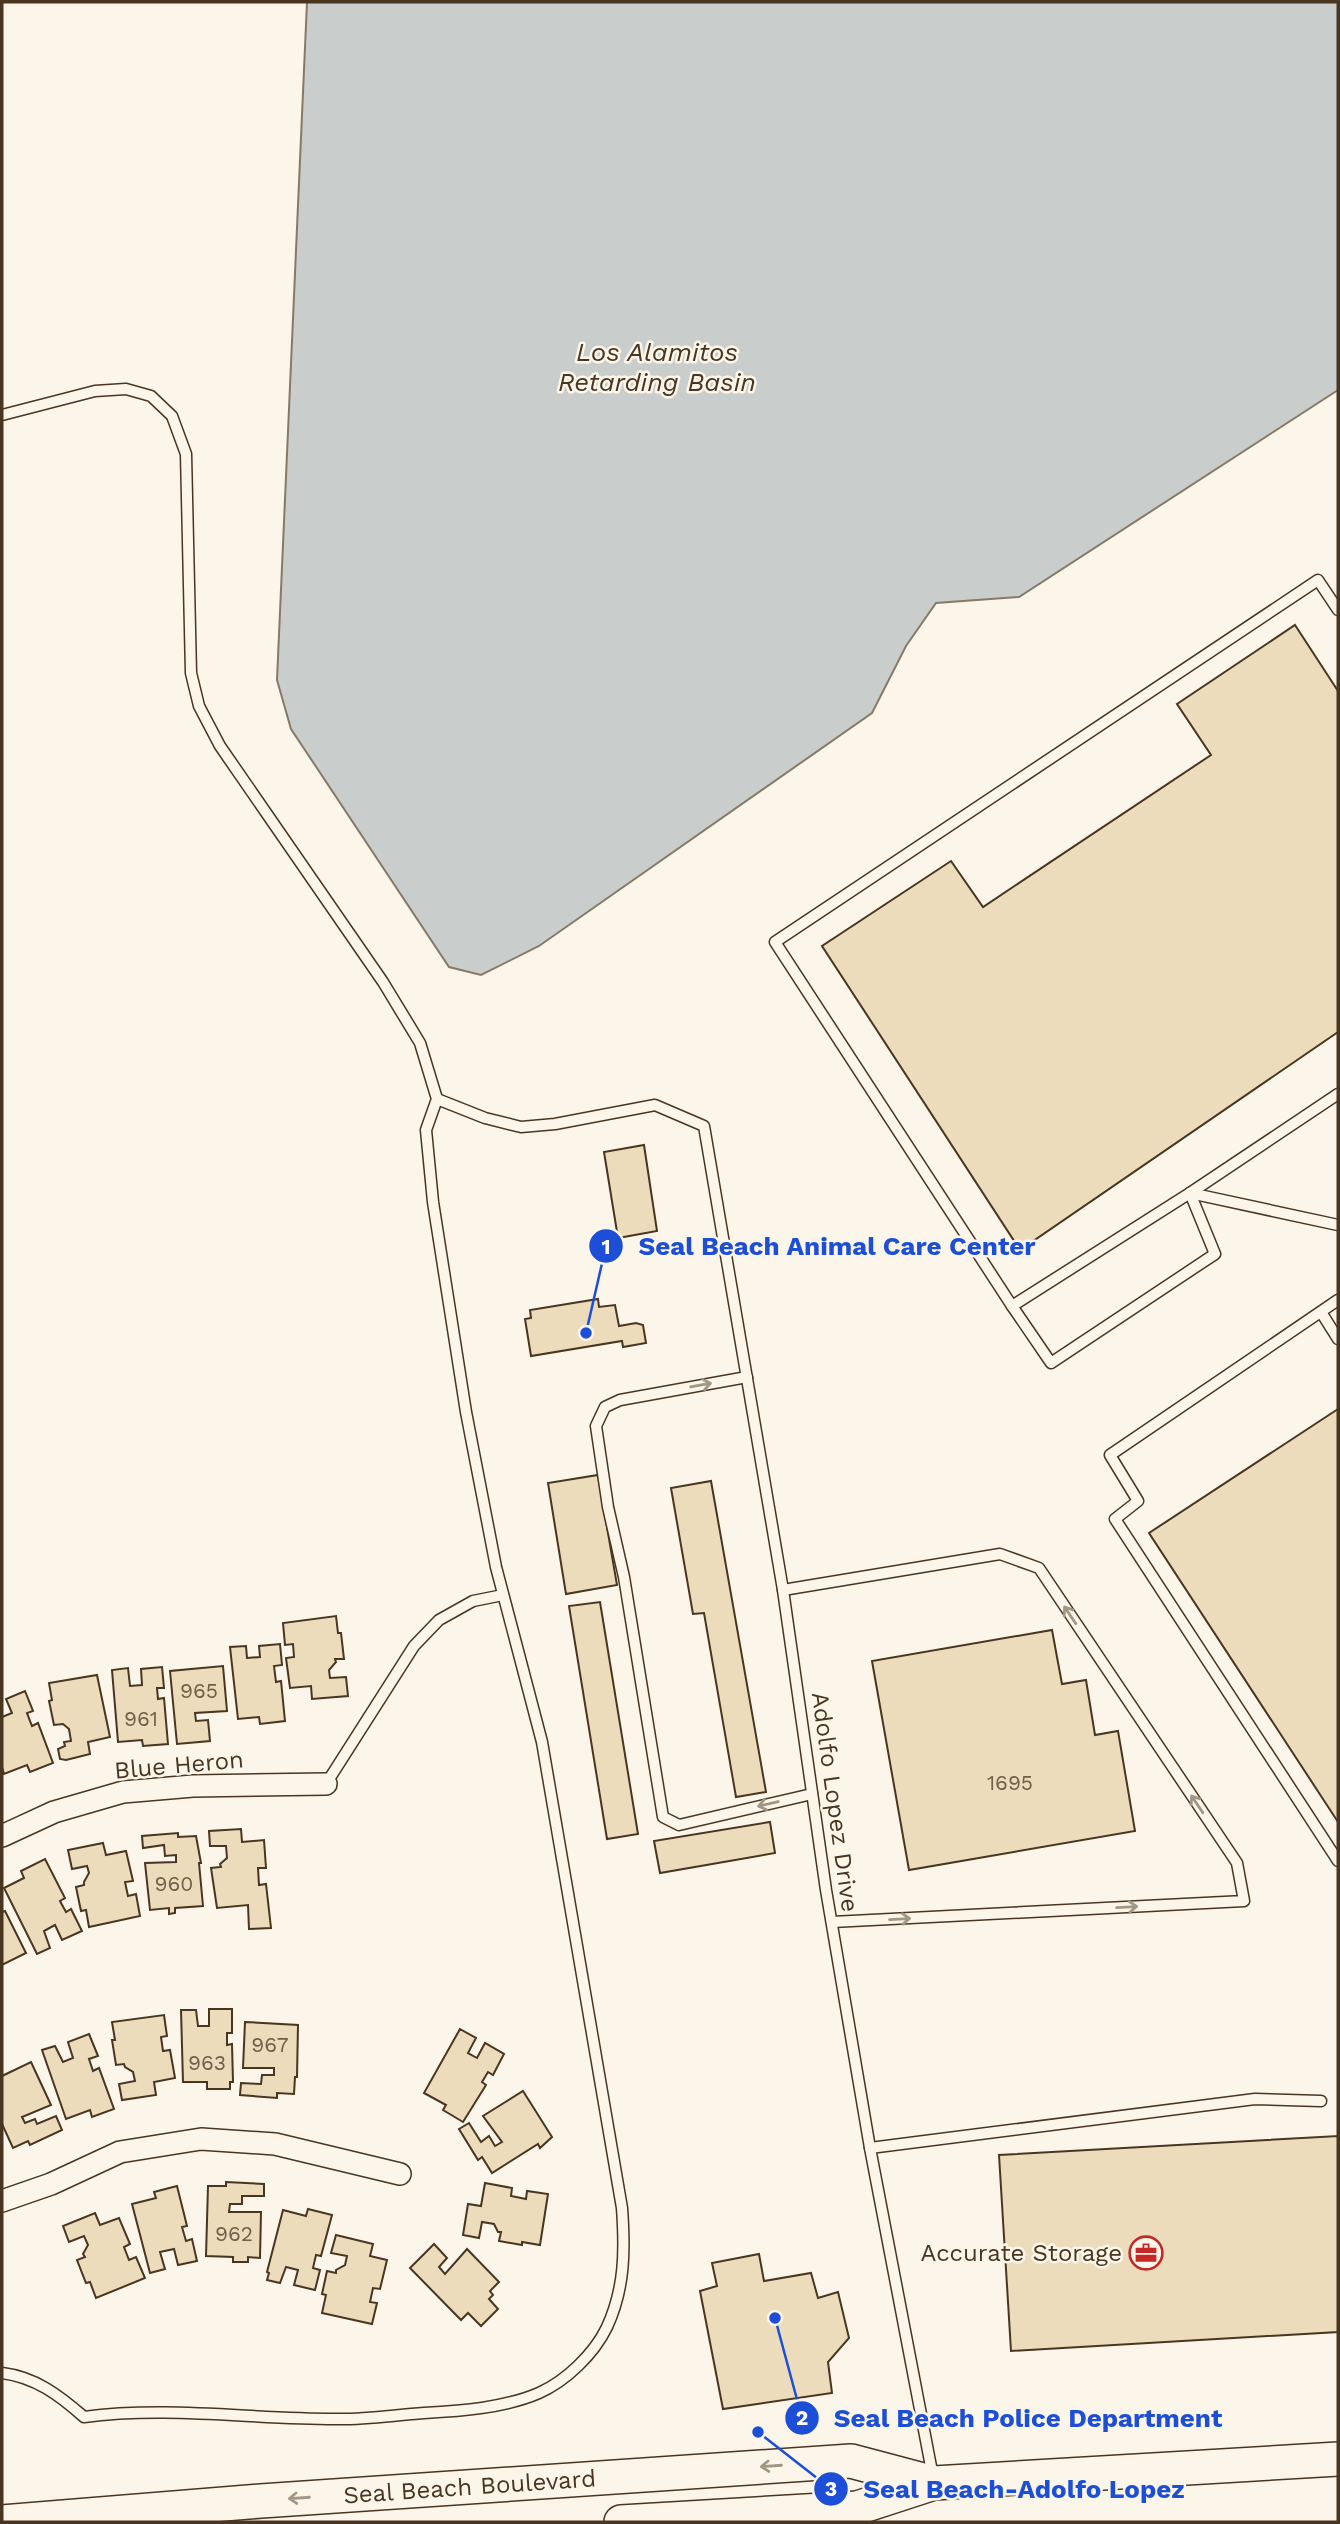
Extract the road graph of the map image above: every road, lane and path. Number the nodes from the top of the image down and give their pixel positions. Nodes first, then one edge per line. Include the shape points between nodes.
1 (2, 415) edge
2 (1338, 610) edge
3 (1338, 1094) edge
4 (437, 1099) junction
5 (1190, 1194) junction
6 (1338, 1225) edge
7 (1338, 1300) edge
8 (1012, 1306) junction
9 (1321, 1312) junction
10 (1338, 1339) edge
11 (747, 1377) junction
12 (783, 1591) junction
13 (503, 1595) junction
14 (326, 1784) joint
15 (812, 1794) junction
16 (2, 1836) edge
17 (1338, 1861) edge
18 (832, 1922) junction
19 (1321, 2101) dead end
20 (870, 2148) junction
21 (400, 2174) dead end
22 (2, 2201) edge
23 (2, 2373) edge
24 (1338, 2459) edge
25 (934, 2483) junction
26 (2, 2522) edge
27 (621, 2522) edge

1 - 4 lane via 95,391 126,389 150,396 172,416 186,454 191,673 199,706 220,746 414,1033
2 - 8 lane via 1318,580 775,942
3 - 5 lane
4 - 11 lane, Adolfo Lopez Drive via 521,1127 655,1105 704,1126
4 - 13 lane via 426,1130 433,1202 466,1412
5 - 6 lane
5 - 8 lane
5 - 8 lane via 1215,1254 1051,1363
7 - 9 lane
9 - 10 lane
9 - 17 lane via 1110,1455 1139,1501 1115,1519
11 - 12 lane, Adolfo Lopez Drive
15 -> 11 lane via 679,1825 663,1817 624,1577 608,1507 596,1426 605,1407 628,1398
12 - 15 lane, Adolfo Lopez Drive
18 -> 12 lane via 1244,1901 1237,1863 1039,1568 1000,1554
13 - 14 lane via 473,1601 439,1620 414,1646
13 - 23 lane via 542,1742 622,2208 622,2281 606,2329 571,2372 541,2392 513,2402 336,2420 160,2411 84,2417 57,2393
14 - 16 street, Blue Heron via 123,1792 54,1812
15 - 18 lane, Adolfo Lopez Drive
18 - 20 lane, Adolfo Lopez Drive
19 - 20 lane via 1255,2099
20 - 25 lane, Adolfo Lopez Drive
21 - 22 street via 275,2144 201,2139 120,2152
24 - 25 main road, Seal Beach Boulevard
25 -> 26 main road, Seal Beach Boulevard via 851,2460
25 - 27 main road, Seal Beach Boulevard via 857,2508

